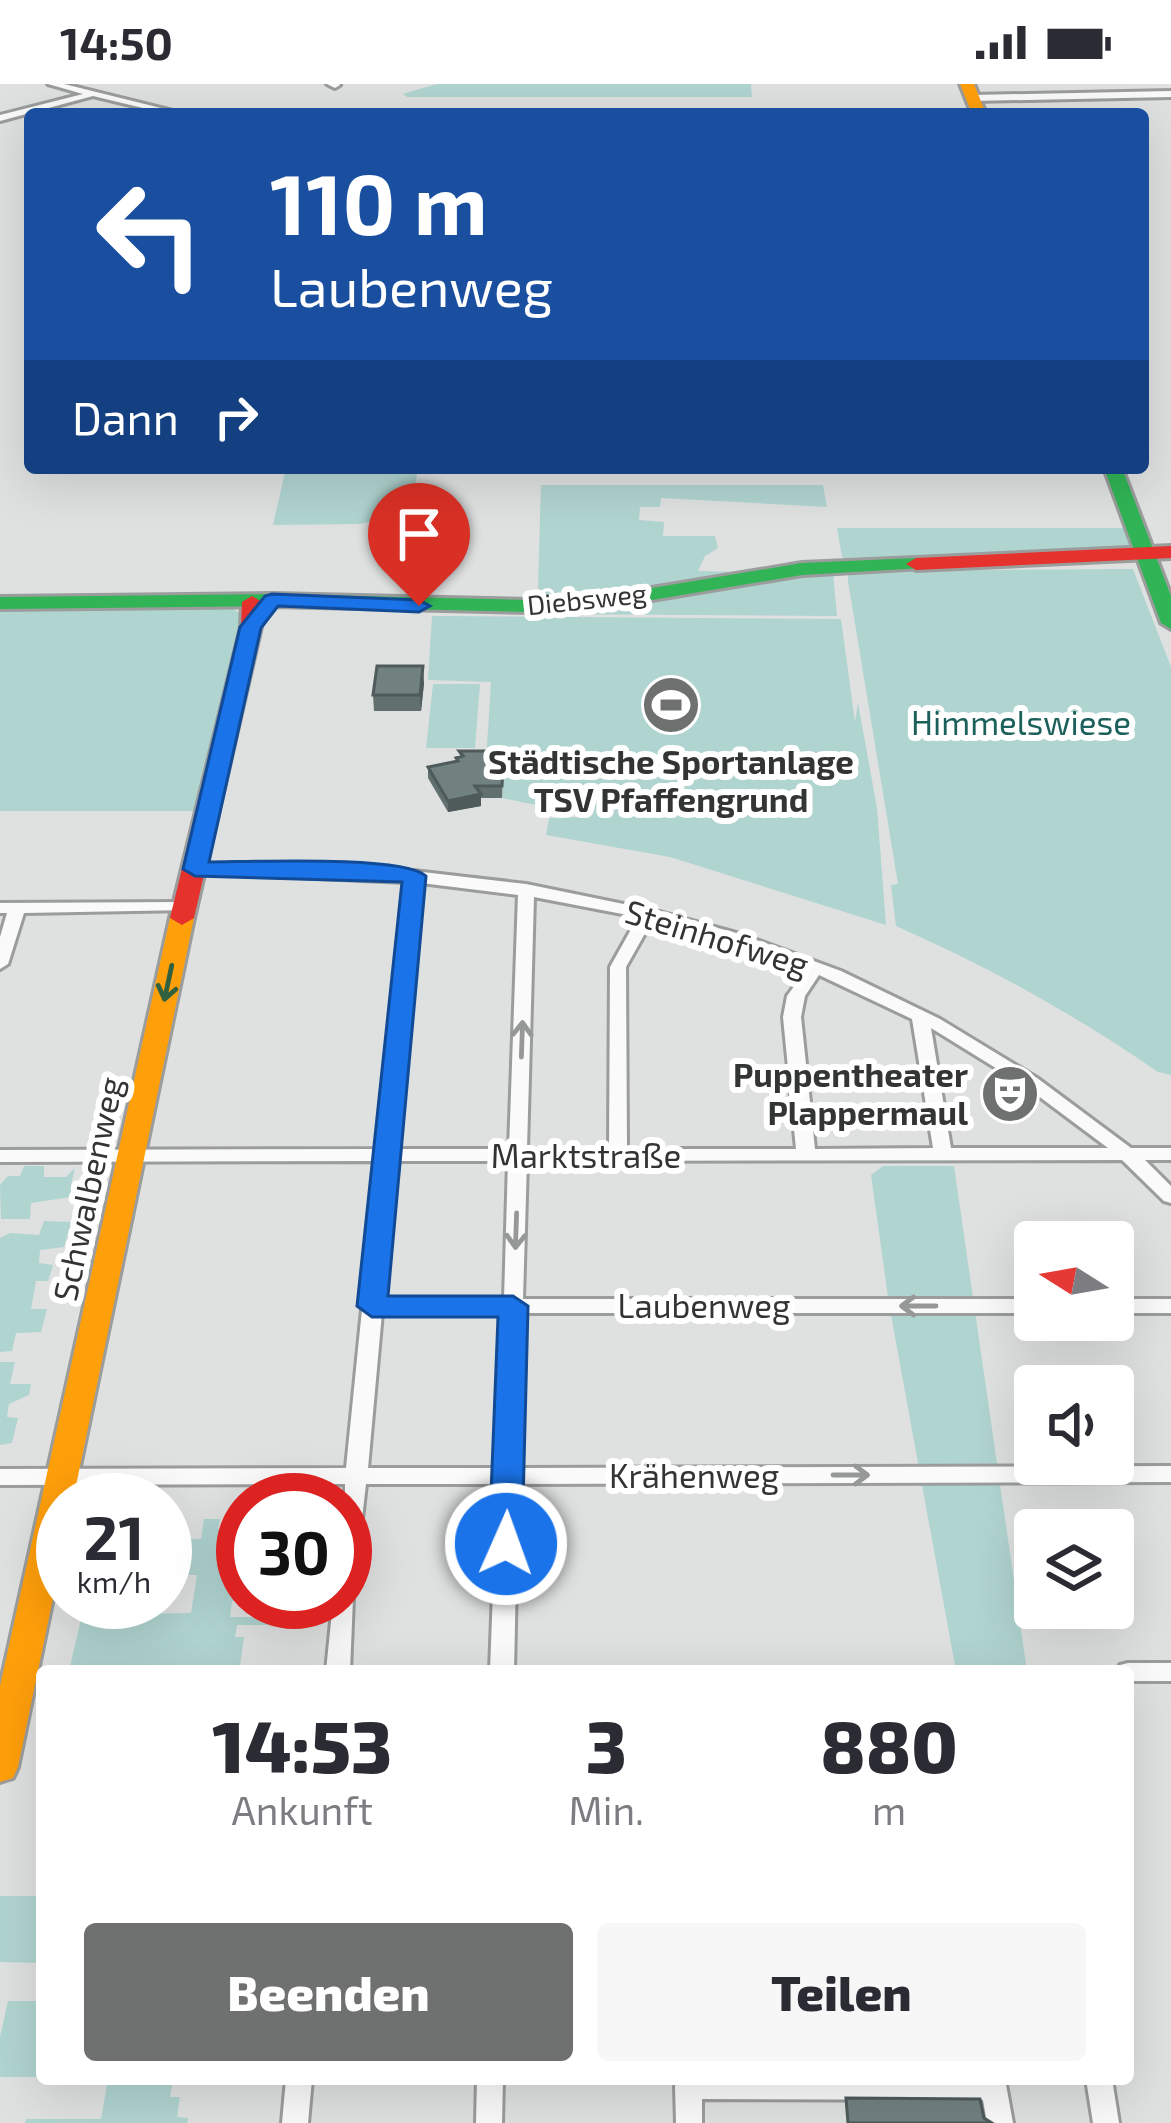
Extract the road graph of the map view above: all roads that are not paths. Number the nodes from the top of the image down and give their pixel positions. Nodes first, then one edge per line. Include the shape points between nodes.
1 (53, 84) edge
2 (94, 94) junction
3 (1171, 94) edge
4 (973, 99) edge
5 (46, 108) edge
6 (154, 108) edge
7 (1116, 474) edge
8 (1158, 553) edge
9 (0, 603) edge
10 (257, 609) junction
11 (1171, 623) edge
12 (195, 869) junction
13 (414, 876) junction
14 (526, 889) junction
15 (9, 908) edge
16 (184, 908) junction
17 (648, 914) junction
18 (0, 964) edge
19 (816, 967) junction
20 (920, 1016) junction
21 (1132, 1153) junction
22 (1171, 1154) edge
23 (806, 1155) junction
24 (943, 1155) junction
25 (0, 1156) edge
26 (131, 1156) junction
27 (518, 1156) junction
28 (617, 1156) junction
29 (387, 1157) junction
30 (1171, 1198) edge
31 (372, 1306) junction
32 (513, 1306) junction
33 (1014, 1306) edge
34 (1134, 1306) edge
35 (1171, 1306) edge
36 (65, 1473) edge
37 (357, 1473) edge
38 (1171, 1474) edge
39 (36, 1476) edge
40 (0, 1477) edge
41 (507, 1477) junction
42 (372, 1479) edge
43 (36, 1603) edge
44 (342, 1629) edge
45 (339, 1665) edge
46 (502, 1665) edge
47 (1134, 1672) edge
48 (1171, 1672) edge
49 (0, 1767) edge
50 (298, 2085) edge
51 (490, 2085) edge
52 (1100, 2085) edge
53 (295, 2123) edge
54 (489, 2123) edge
55 (689, 2123) edge
56 (1000, 2123) edge
57 (1106, 2123) edge

1 - 2 street
2 - 5 street
2 - 6 street
3 - 4 street
7 - 8 street
8 - 10 street, Diebsweg via 802,568 535,606
8 - 11 street
9 - 10 street, Diebsweg
10 - 12 street, Schwalbenweg
12 - 13 street, Steinhofweg
12 - 16 street, Schwalbenweg
13 - 14 street, Steinhofweg
13 - 29 street
14 - 17 street, Steinhofweg
27 -> 14 street
15 - 16 street
15 - 18 street
16 -> 26 street, Schwalbenweg
17 - 19 street, Steinhofweg
17 - 28 street via 617,967
19 - 20 street, Steinhofweg
19 - 23 street via 792,1017
20 - 21 street, Steinhofweg
20 - 24 street
21 - 22 street, Marktstraße
21 - 24 street, Marktstraße
21 - 30 street, Steinhofweg
23 - 24 street, Marktstraße
23 - 28 street, Marktstraße
25 - 26 street, Marktstraße
26 - 29 street, Marktstraße
26 - 36 street, Schwalbenweg
27 - 28 street, Marktstraße
27 - 29 street, Marktstraße
27 -> 32 street
29 - 31 street
31 - 32 street, Laubenweg
31 - 37 street
33 -> 32 street, Laubenweg
32 - 41 street
34 - 35 street
41 -> 38 street, Krähenweg
39 - 40 street, Krähenweg
41 - 42 street, Krähenweg
41 - 46 street
43 - 49 street, Schwalbenweg
44 - 45 street
47 - 48 street
50 - 53 street
51 - 54 street
52 - 57 street
55 - 56 street via 688,2086 995,2087

